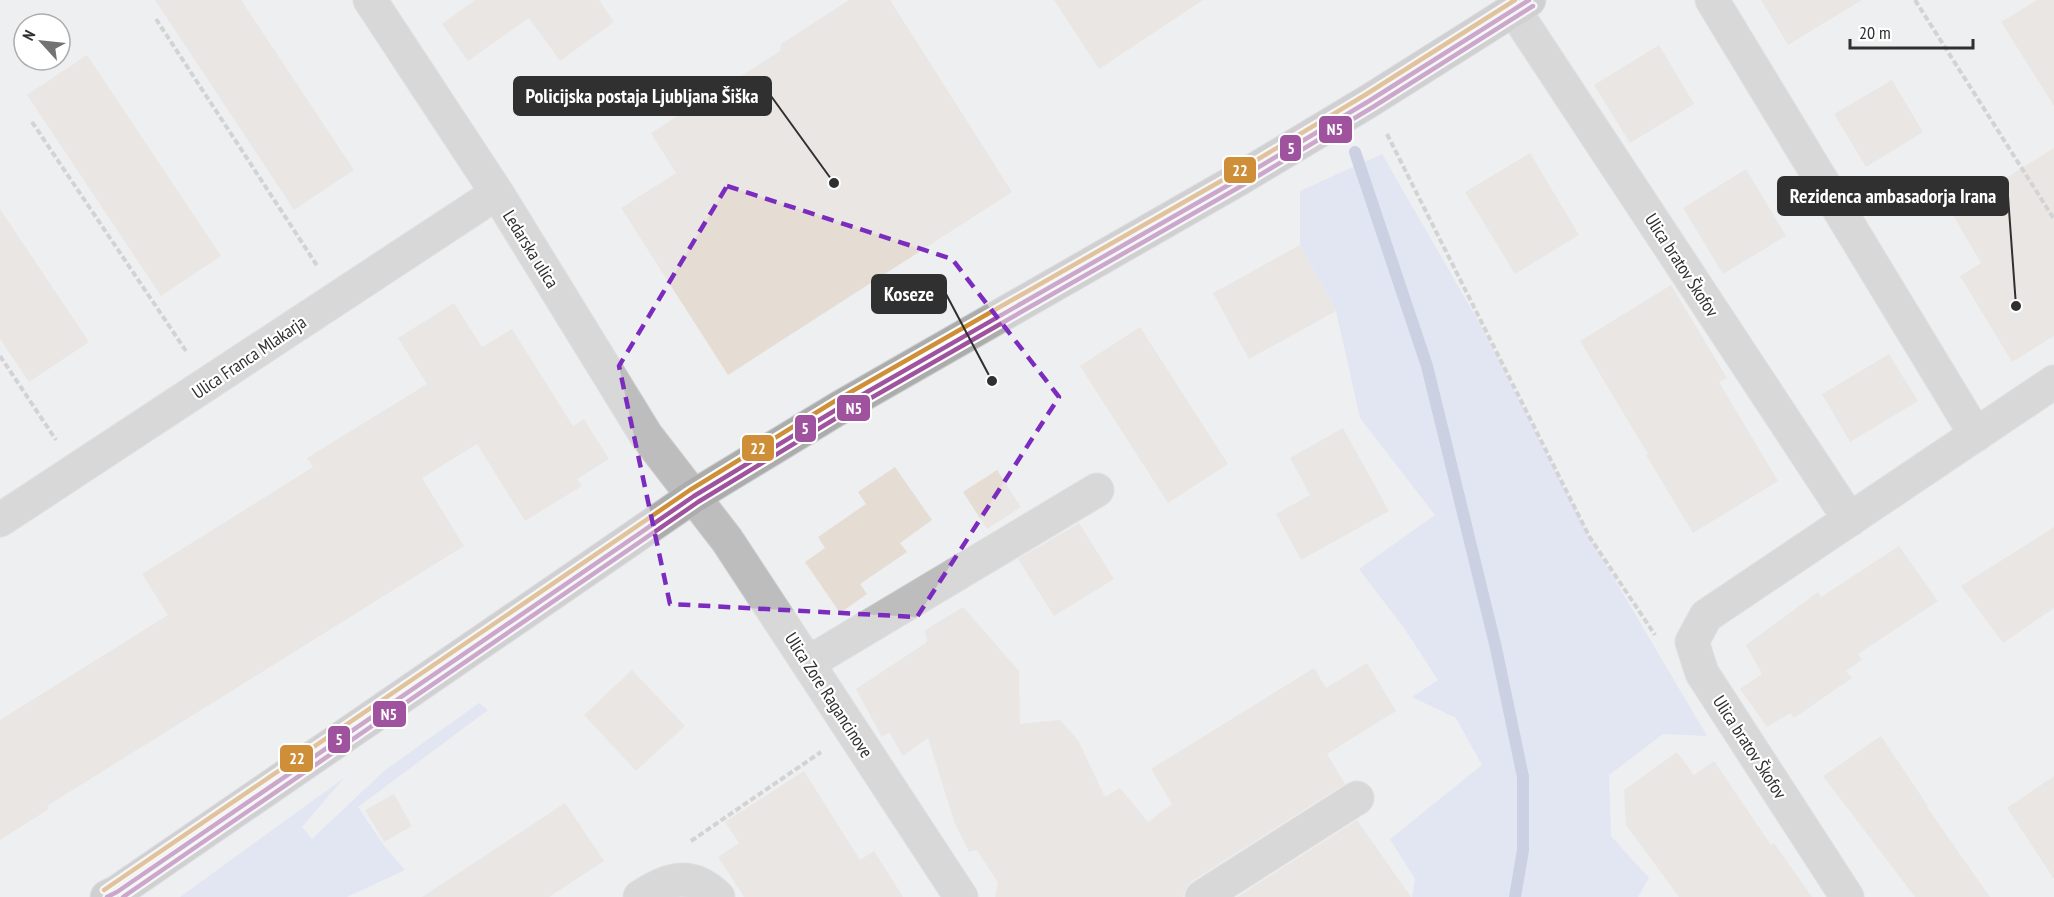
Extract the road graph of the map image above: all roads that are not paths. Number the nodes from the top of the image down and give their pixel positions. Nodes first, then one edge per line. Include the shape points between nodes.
1 (370, 0) edge
2 (1712, 0) edge
3 (1521, 5) edge
4 (497, 193) junction
5 (2054, 382) edge
6 (1976, 435) junction
7 (1097, 490) dead end
8 (694, 496) junction
9 (0, 520) edge
10 (1850, 520) junction
11 (808, 663) junction
12 (1357, 798) dead end
13 (112, 895) edge
14 (640, 897) edge
15 (718, 897) edge
16 (961, 897) edge
17 (1202, 897) edge
18 (1847, 897) edge

1 - 4 street, Ledarska ulica
2 - 6 street
3 - 8 main road via 1369,101
3 - 10 street, Ulica bratov Škofov
4 - 8 street, Ledarska ulica via 646,435
4 - 9 street, Ulica Franca Mlakarja
5 - 6 street, Ulica bratov Škofov
6 - 10 street, Ulica bratov Škofov
7 - 11 street
8 - 11 street, Ulica Zore Ragancinove
8 - 13 main road
10 - 18 street, Ulica bratov Škofov via 1706,616 1692,642 1702,673
11 - 16 street, Ulica Zore Ragancinove
12 - 17 street
14 - 15 street via 668,880 689,881

